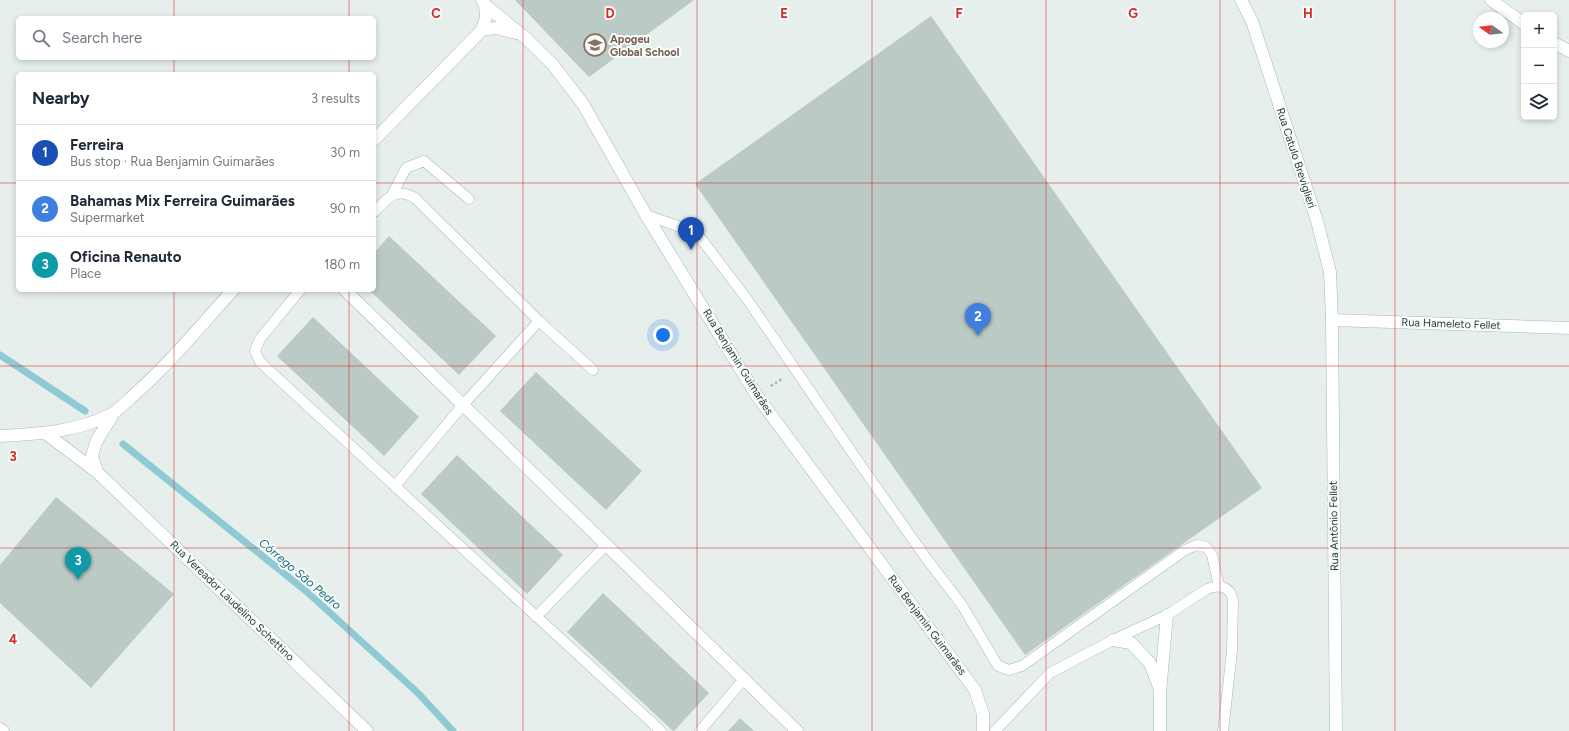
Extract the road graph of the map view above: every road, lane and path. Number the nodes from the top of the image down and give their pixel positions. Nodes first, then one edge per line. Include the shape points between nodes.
1 (1241, 0) edge
2 (1491, 0) edge
3 (483, 2) edge
4 (1521, 22) edge
5 (482, 30) junction
6 (520, 34) junction
7 (1557, 45) edge
8 (1569, 51) edge
9 (376, 138) edge
10 (392, 195) junction
11 (469, 199) dead end
12 (376, 210) edge
13 (646, 215) junction
14 (232, 292) edge
15 (298, 292) edge
16 (346, 292) edge
17 (1332, 320) junction
18 (539, 321) junction
19 (1569, 328) edge
20 (593, 370) dead end
21 (795, 370) junction
22 (757, 396) junction
23 (463, 405) junction
24 (112, 414) junction
25 (45, 434) junction
26 (0, 436) edge
27 (97, 472) junction
28 (395, 486) junction
29 (606, 545) junction
30 (1219, 586) junction
31 (1167, 615) junction
32 (536, 616) junction
33 (1113, 640) junction
34 (744, 679) junction
35 (1160, 692) junction
36 (0, 729) edge
37 (3, 731) edge
38 (367, 731) edge
39 (660, 731) edge
40 (700, 731) edge
41 (797, 731) edge
42 (983, 731) edge
43 (995, 731) edge
44 (1160, 731) edge
45 (1223, 731) edge
46 (1336, 731) edge

1 - 17 street, Rua Catulo Breviglieri via 1252,21 1317,221 1330,272
2 - 4 street
3 - 5 street via 486,17
3 - 6 street, Rua Benjamin Guimarães
5 - 6 street via 496,28
5 - 9 street
6 - 13 street, Rua Benjamin Guimarães via 554,65 583,104
7 - 8 street
10 - 11 lane via 406,168 424,161
10 - 12 lane
10 - 18 lane via 405,192 415,198
13 - 21 lane via 692,231 699,236 747,299
13 - 22 street, Rua Benjamin Guimarães
14 - 24 street via 150,381
15 - 28 lane via 260,339 255,351 260,362
16 - 23 street
17 - 19 street, Rua Hameleto Fellet
17 - 46 street, Rua Antônio Fellet
18 - 20 lane
18 - 23 lane
21 - 22 path
21 - 30 lane via 903,526 962,605 998,666 1009,670 1022,666 1197,544 1206,547 1212,555
22 - 42 street, Rua Benjamin Guimarães via 975,690 983,714
23 - 28 lane
23 - 29 street
24 - 25 street via 80,426
24 - 27 street via 96,442 92,456
25 - 26 street
25 - 27 street, Rua Vereador Laudelino Schettino
27 - 38 street, Rua Vereador Laudelino Schettino
28 - 32 lane
29 - 32 lane
29 - 34 street
30 - 31 lane via 1207,589
30 - 45 lane via 1228,589 1232,594 1233,608 1232,651
31 - 33 lane
31 - 35 street
32 - 39 lane
33 - 35 street via 1131,643 1150,663
33 - 43 lane via 1050,673
34 - 40 lane
34 - 41 street
35 - 44 street
36 - 37 street

